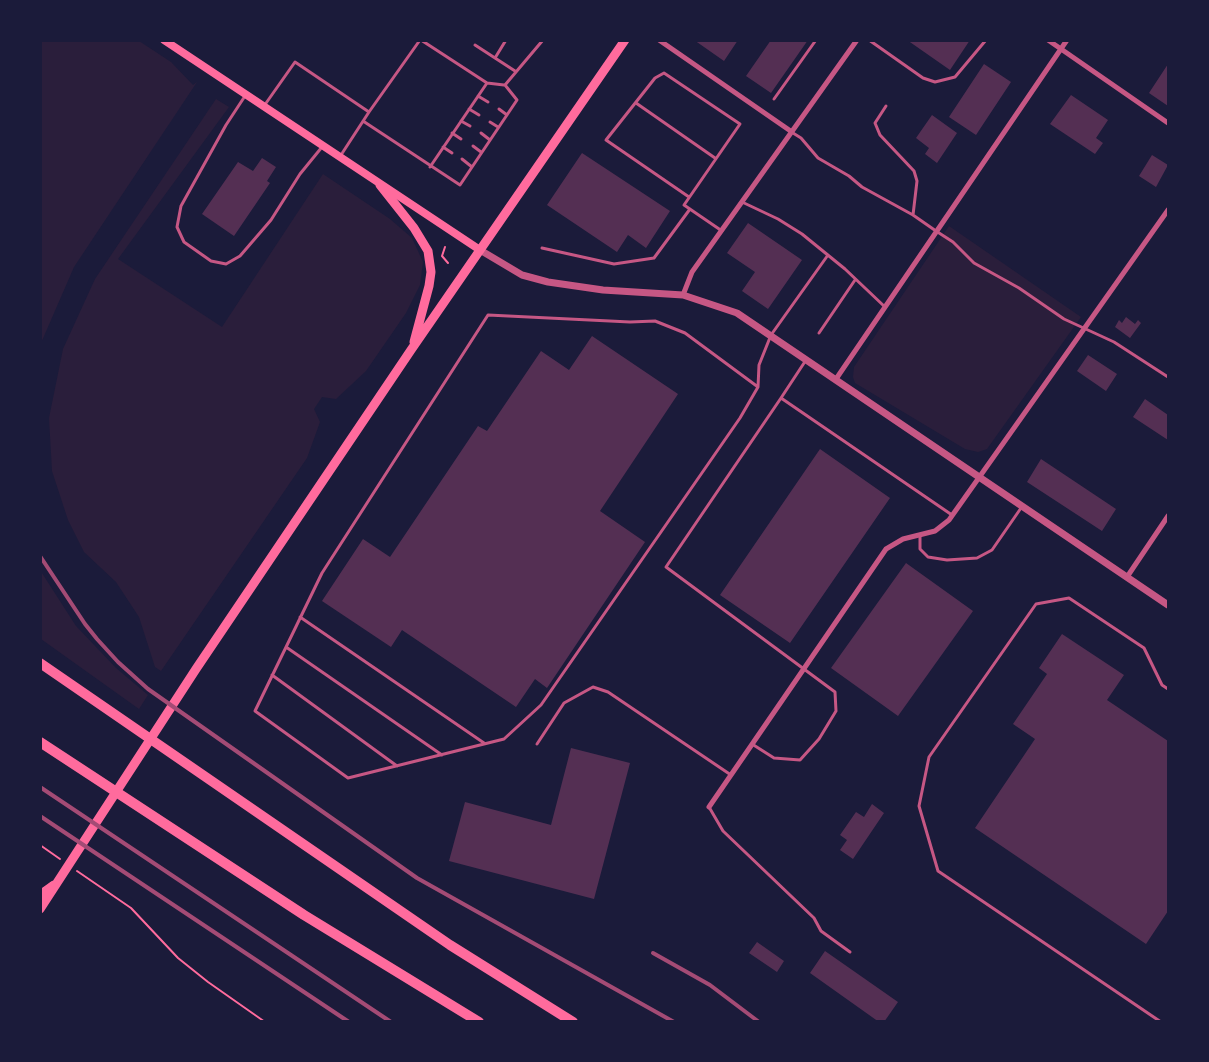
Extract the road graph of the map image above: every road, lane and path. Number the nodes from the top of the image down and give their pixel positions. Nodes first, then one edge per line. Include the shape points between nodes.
1 (164, 40) edge
2 (420, 40) edge
3 (506, 40) edge
4 (543, 40) edge
5 (625, 40) edge
6 (659, 40) edge
7 (816, 40) edge
8 (869, 40) edge
9 (986, 40) edge
10 (1048, 40) edge
11 (1067, 40) edge
12 (855, 41) edge
13 (476, 45) dead end
14 (1061, 49) junction
15 (495, 58) junction
16 (515, 71) junction
17 (487, 83) junction
18 (505, 85) junction
19 (246, 96) junction
20 (478, 96) junction
21 (774, 99) dead end
22 (488, 102) dead end
23 (636, 103) junction
24 (886, 106) dead end
25 (263, 107) junction
26 (469, 109) junction
27 (499, 109) dead end
28 (369, 112) junction
29 (478, 115) dead end
30 (507, 115) junction
31 (363, 121) junction
32 (461, 121) junction
33 (490, 122) dead end
34 (1168, 123) edge
35 (470, 126) dead end
36 (498, 127) junction
37 (792, 132) junction
38 (452, 133) junction
39 (481, 134) dead end
40 (461, 139) dead end
41 (490, 140) junction
42 (472, 146) dead end
43 (322, 147) junction
44 (443, 147) junction
45 (482, 152) junction
46 (452, 153) dead end
47 (339, 158) junction
48 (462, 159) dead end
49 (716, 159) junction
50 (430, 166) junction
51 (472, 167) junction
52 (380, 185) junction
53 (689, 197) junction
54 (742, 202) junction
55 (690, 209) junction
56 (1168, 210) edge
57 (913, 215) junction
58 (722, 231) junction
59 (936, 231) junction
60 (445, 247) dead end
61 (542, 248) dead end
62 (480, 250) junction
63 (828, 255) junction
64 (448, 262) dead end
65 (855, 280) junction
66 (683, 295) junction
67 (885, 307) junction
68 (1084, 328) junction
69 (819, 333) dead end
70 (771, 335) junction
71 (411, 350) junction
72 (807, 359) junction
73 (1168, 377) edge
74 (836, 379) junction
75 (758, 387) junction
76 (781, 398) junction
77 (979, 477) junction
78 (1022, 507) junction
79 (952, 516) junction
80 (1168, 516) edge
81 (920, 535) junction
82 (1127, 577) junction
83 (1168, 605) edge
84 (300, 617) junction
85 (286, 647) junction
86 (40, 663) edge
87 (803, 670) junction
88 (272, 675) junction
89 (1168, 689) edge
90 (40, 742) edge
91 (485, 744) junction
92 (537, 744) dead end
93 (752, 744) junction
94 (442, 754) junction
95 (397, 766) junction
96 (731, 775) junction
97 (709, 807) joint
98 (40, 844) edge
99 (66, 863) dead end
100 (75, 869) dead end
101 (58, 882) junction
102 (40, 895) edge
103 (40, 909) edge
104 (850, 952) dead end
105 (265, 1022) edge
106 (479, 1022) edge
107 (573, 1022) edge
108 (1161, 1022) edge

1 - 19 main road
2 - 17 lane
2 - 28 lane
3 - 15 lane
4 - 16 lane
5 - 62 main road
6 - 37 street
7 - 21 lane
8 - 9 lane via 935,82 955,77
10 - 14 street
11 - 14 street
12 - 37 street
13 - 15 lane
14 - 34 street
14 - 59 street
15 - 16 lane
16 - 18 lane
17 - 18 lane
17 - 20 lane
18 - 30 lane via 517,100
19 - 25 main road
19 - 43 lane via 181,206 177,226 184,242 211,261 226,264 240,256 271,220
20 - 22 lane
20 - 26 lane
23 - 49 lane
23 - 49 lane via 655,78 664,73 740,124
23 - 53 lane via 606,140
24 - 57 lane via 875,123 880,135 914,171 917,181
25 - 28 lane via 295,62
25 - 43 main road
26 - 29 lane
26 - 32 lane
27 - 30 lane
28 - 31 lane
30 - 36 lane
31 - 47 lane
31 - 50 lane
32 - 35 lane
32 - 38 lane
33 - 36 lane
36 - 41 lane
37 - 54 street
37 - 57 lane via 818,158
38 - 40 lane
38 - 44 lane
39 - 41 lane
41 - 45 lane
42 - 45 lane
43 - 47 main road
44 - 46 lane
44 - 50 lane
45 - 51 lane
47 - 52 main road
48 - 51 lane
49 - 53 lane
50 - 51 lane via 460,185
52 - 62 main road
52 - 71 main road via 429,251 429,286
53 - 55 lane via 684,205
54 - 58 street
54 - 63 lane via 778,219
55 - 58 lane
55 - 61 lane via 654,258 614,264
56 - 68 street
57 - 59 lane
58 - 66 street via 692,272
59 - 67 street
59 - 68 lane via 974,263
60 - 64 path via 442,256
62 - 66 street via 522,274 548,282
62 - 71 main road
63 - 65 lane
63 - 70 lane
65 - 67 lane
65 - 69 lane
66 - 70 street via 737,313
67 - 74 street
68 - 73 lane via 1114,342
68 - 77 street
70 - 72 street
70 - 75 lane via 759,365
71 - 101 main road
72 - 74 street
72 - 76 lane
74 - 77 street
75 - 84 lane via 685,333 656,321 488,315 322,573
75 - 91 lane via 541,705 504,739
76 - 79 lane
76 - 87 lane via 666,567
77 - 78 street
77 - 79 street
78 - 81 lane via 992,550 977,558 928,557 920,549
78 - 82 street
79 - 81 street via 935,531
80 - 82 street
81 - 87 street via 886,549
82 - 83 street
84 - 85 lane
84 - 91 lane
85 - 88 lane
85 - 94 lane
86 - 107 highway via 450,945
87 - 93 street
87 - 93 lane via 835,692 836,711 819,739 800,760 774,758
88 - 95 lane
88 - 95 lane via 255,711 348,778
89 - 108 lane via 1162,685 1144,648 1069,597 1036,604 929,757 919,806 938,871
90 - 106 highway via 304,915
91 - 94 lane
92 - 96 lane via 564,703 593,687 608,692
93 - 96 street
94 - 95 lane
96 - 97 street
97 - 104 lane via 723,831 814,918 821,931
98 - 99 path
100 - 105 path via 131,908 178,958
101 - 102 main road
101 - 103 main road

